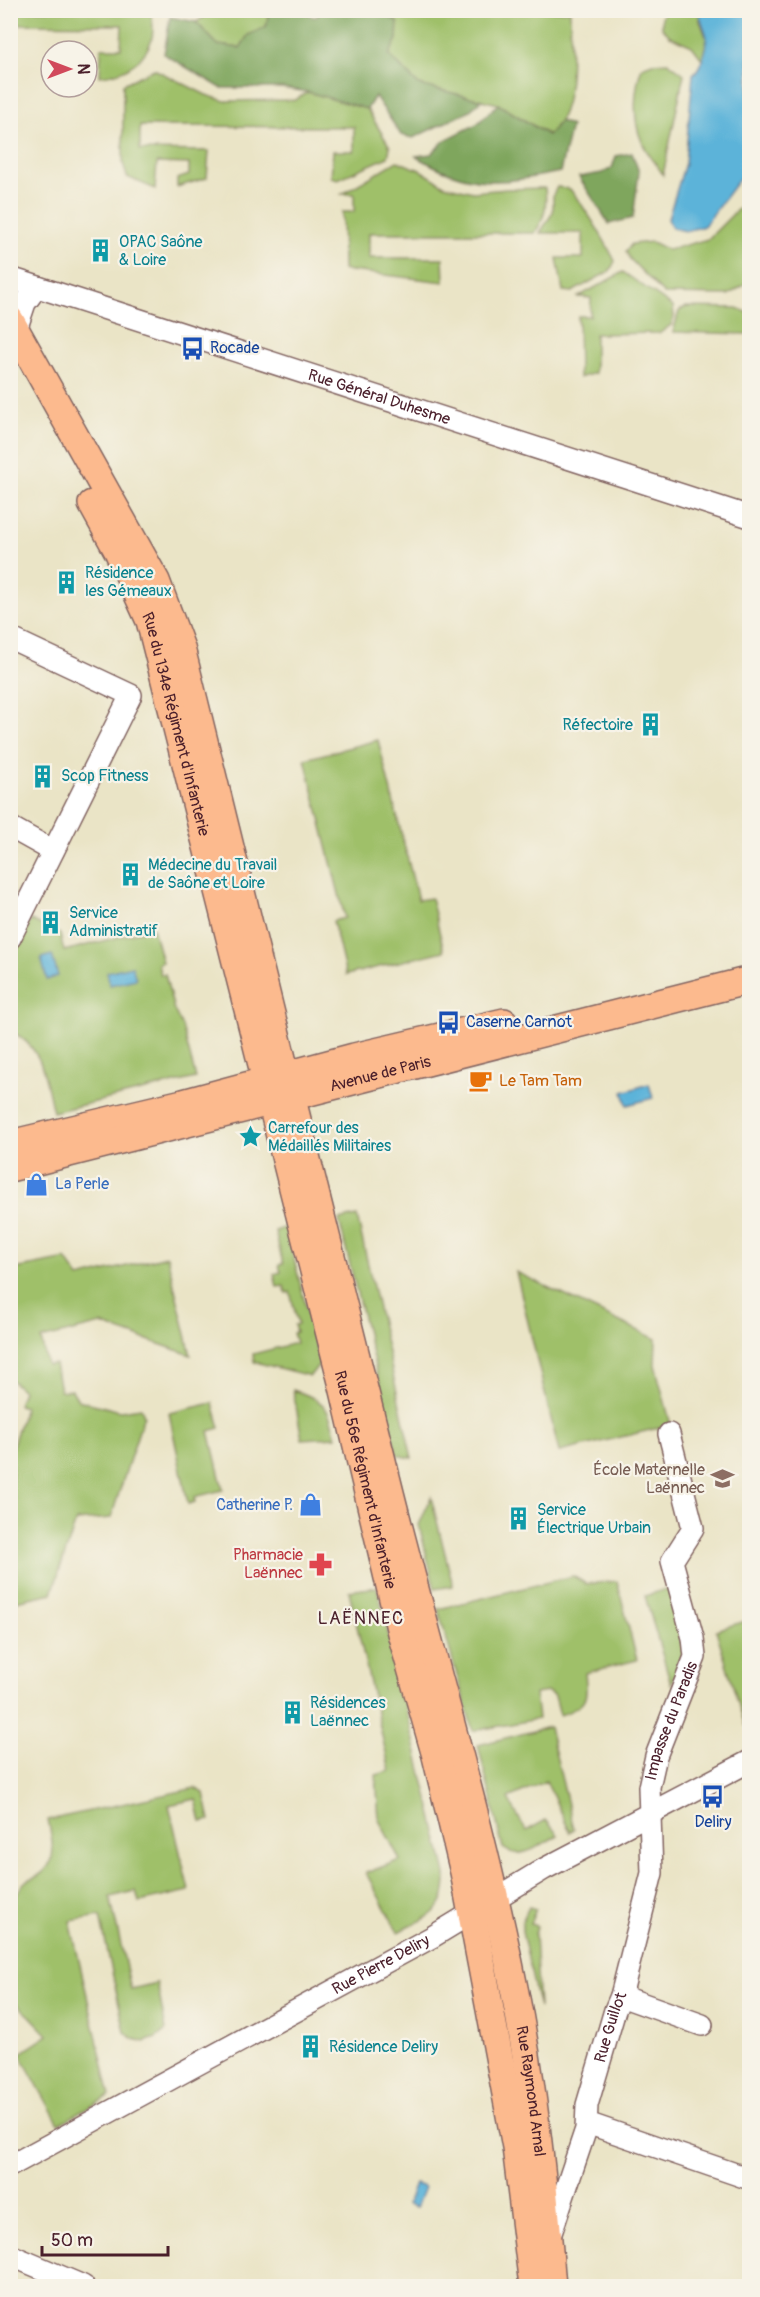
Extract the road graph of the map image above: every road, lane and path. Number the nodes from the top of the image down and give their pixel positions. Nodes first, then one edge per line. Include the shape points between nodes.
1 (10, 278) edge
2 (37, 287) junction
3 (13, 325) edge
4 (10, 359) edge
5 (750, 517) edge
6 (10, 638) edge
7 (10, 827) edge
8 (53, 851) junction
9 (10, 939) edge
10 (750, 961) edge
11 (750, 980) edge
12 (279, 1088) junction
13 (10, 1144) edge
14 (10, 1168) edge
15 (669, 1434) dead end
16 (750, 1761) edge
17 (650, 1812) junction
18 (483, 1905) junction
19 (621, 1996) junction
20 (702, 2025) dead end
21 (587, 2123) junction
22 (10, 2166) edge
23 (750, 2179) edge
24 (548, 2239) junction
25 (10, 2255) edge
26 (75, 2285) edge
27 (533, 2286) edge
28 (552, 2286) edge

1 - 2 street, Rue Général Duhesme
2 - 3 street
2 - 5 street, Rue Général Duhesme
3 - 12 main road, Rue du 134e Régiment d'Infanterie via 156,581 181,648
4 - 12 main road, Rue du 134e Régiment d'Infanterie via 118,551 150,621
6 - 8 street via 131,695
7 - 8 street
8 - 9 street
10 - 12 main road, Avenue de Paris
11 - 12 main road, Avenue de Paris
12 - 13 main road, Avenue de Paris via 183,1103
12 - 14 main road, Avenue de Paris
12 - 18 main road, Rue du 56e Régiment d'Infanterie via 401,1633
15 - 17 street, Impasse du Paradis via 693,1528 672,1561 695,1657 656,1756 649,1787
16 - 17 street, Rue Pierre Deliry
17 - 18 street, Rue Pierre Deliry
17 - 19 street, Rue Guillot via 652,1873
18 - 22 street, Rue Pierre Deliry via 357,1978
18 - 24 main road, Rue Raymond Arnal via 524,2040
18 - 27 main road, Rue Raymond Arnal
19 - 20 street
19 - 21 street, Rue Guillot via 587,2105
21 - 23 street
21 - 24 street, Rue Guillot
24 - 28 main road, Rue Raymond Arnal
25 - 26 street

